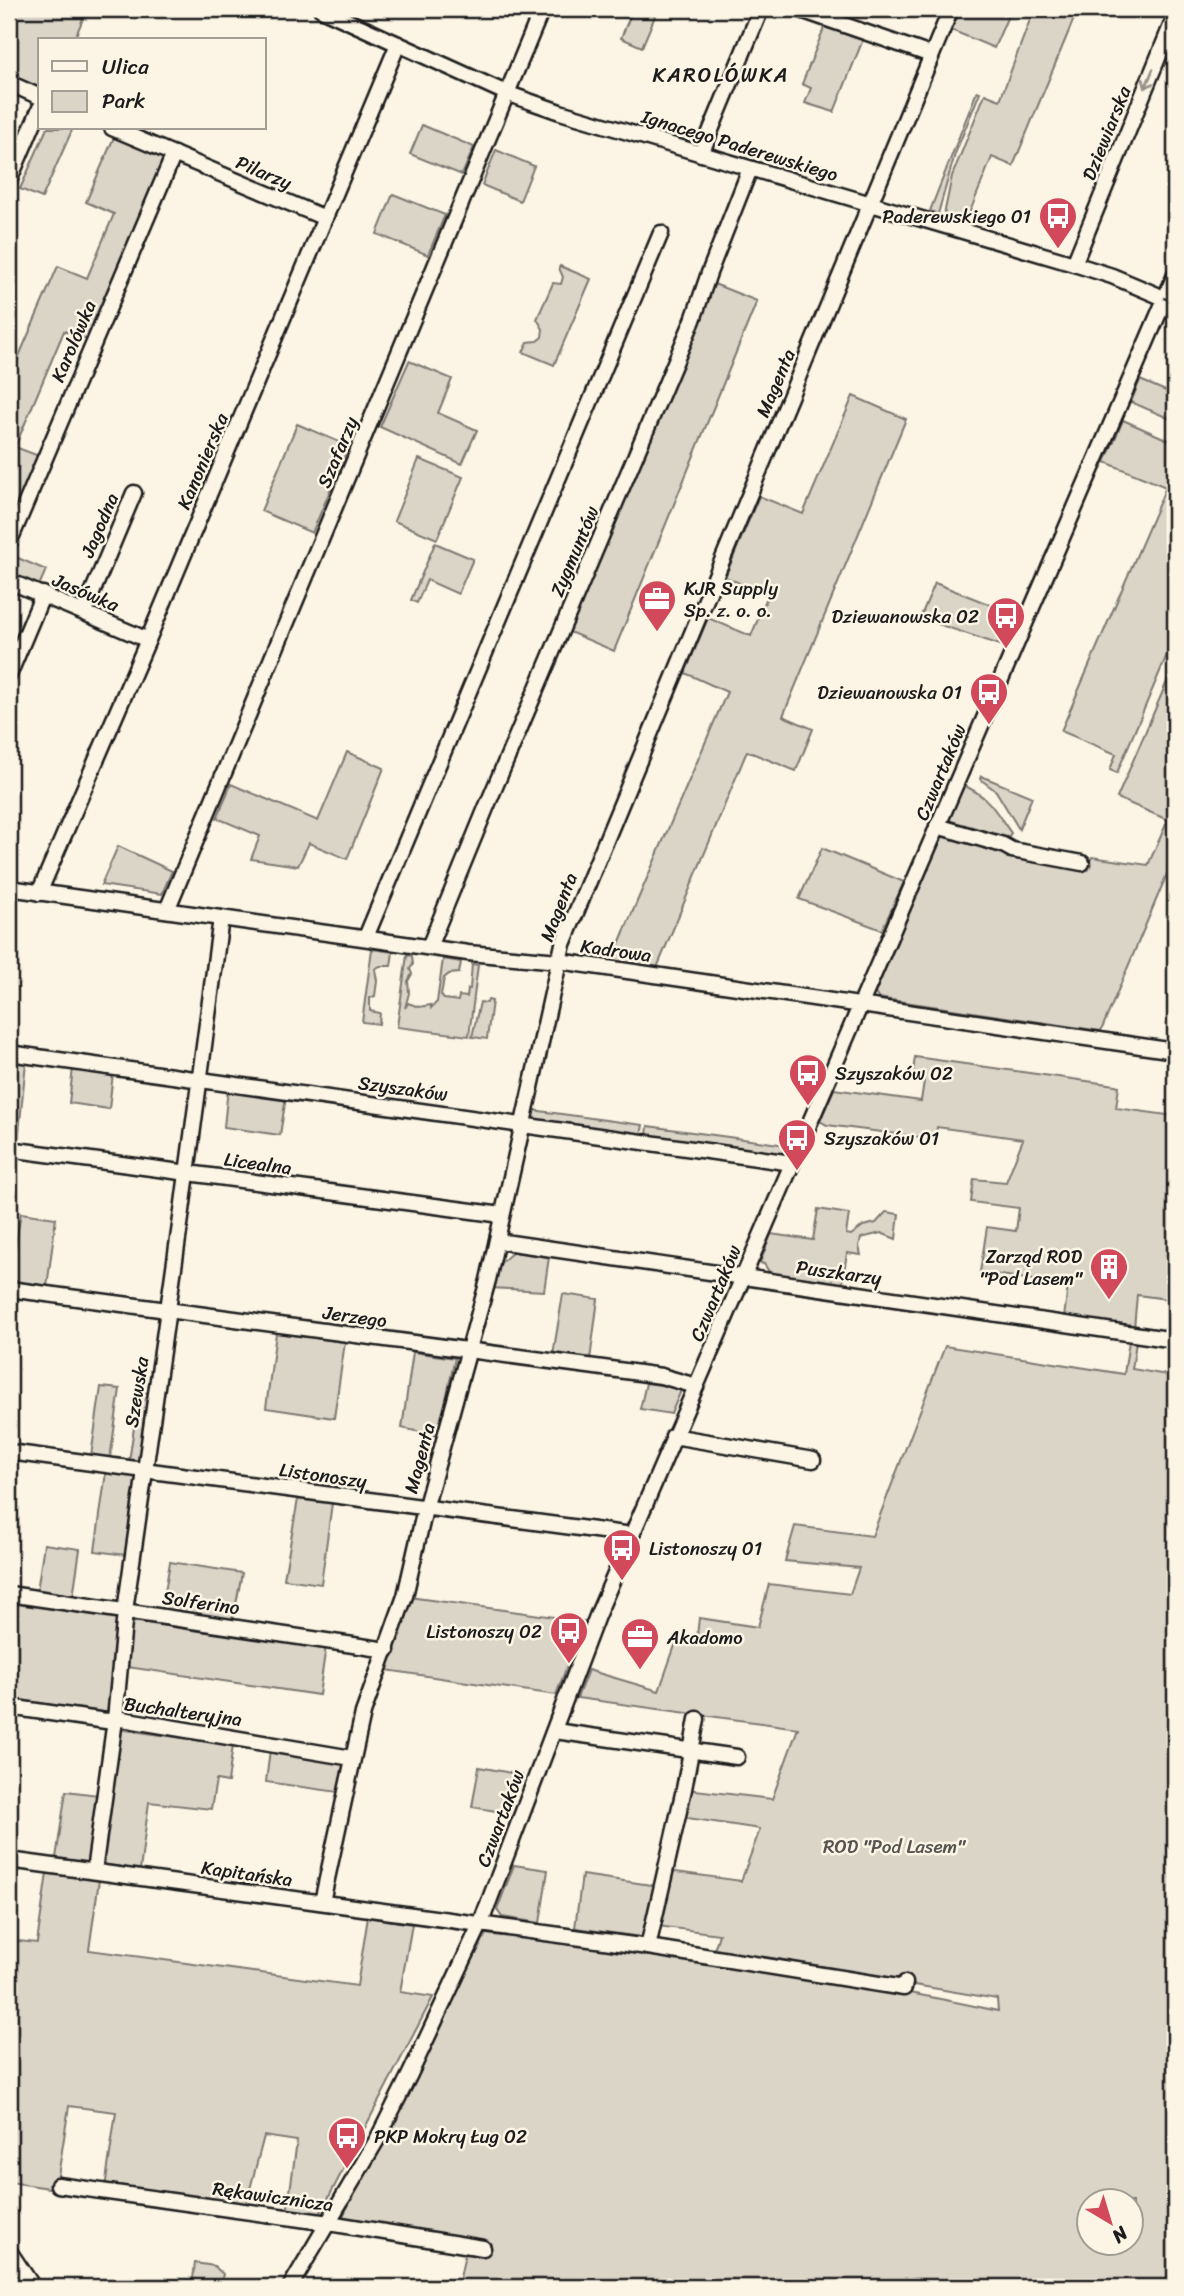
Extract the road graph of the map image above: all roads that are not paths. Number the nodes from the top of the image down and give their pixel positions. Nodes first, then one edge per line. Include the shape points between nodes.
1 (321, 9) edge
2 (542, 9) edge
3 (761, 9) edge
4 (798, 9) edge
5 (951, 9) edge
6 (1175, 16) edge
7 (398, 44) junction
8 (932, 55) junction
9 (9, 83) edge
10 (506, 93) junction
11 (38, 96) edge
12 (38, 113) edge
13 (117, 130) edge
14 (174, 154) junction
15 (701, 155) junction
16 (750, 169) junction
17 (9, 181) edge
18 (870, 204) junction
19 (325, 218) junction
20 (661, 233) dead end
21 (1074, 264) junction
22 (1175, 275) edge
23 (1167, 298) edge
24 (134, 493) dead end
25 (9, 544) edge
26 (9, 581) edge
27 (43, 594) junction
28 (84, 611) junction
29 (148, 640) junction
30 (9, 675) edge
31 (937, 826) junction
32 (1082, 863) dead end
33 (9, 888) edge
34 (38, 892) junction
35 (167, 910) junction
36 (221, 918) junction
37 (366, 937) junction
38 (429, 947) junction
39 (559, 961) junction
40 (861, 1003) junction
41 (1175, 1051) edge
42 (9, 1053) edge
43 (200, 1078) junction
44 (523, 1125) junction
45 (9, 1149) edge
46 (792, 1163) junction
47 (187, 1173) junction
48 (502, 1216) junction
49 (497, 1241) junction
50 (743, 1278) junction
51 (9, 1289) edge
52 (168, 1310) junction
53 (1175, 1340) edge
54 (468, 1350) junction
55 (696, 1386) junction
56 (673, 1436) junction
57 (9, 1452) edge
58 (813, 1460) dead end
59 (144, 1470) junction
60 (425, 1508) junction
61 (632, 1535) junction
62 (9, 1594) edge
63 (125, 1611) junction
64 (387, 1650) junction
65 (9, 1707) edge
66 (697, 1719) dead end
67 (115, 1720) junction
68 (555, 1731) junction
69 (692, 1750) junction
70 (737, 1757) dead end
71 (352, 1758) junction
72 (9, 1860) edge
73 (94, 1871) junction
74 (322, 1902) junction
75 (480, 1925) junction
76 (648, 1947) junction
77 (905, 1983) dead end
78 (58, 2185) dead end
79 (329, 2223) junction
80 (483, 2248) dead end
81 (9, 2251) edge
82 (33, 2287) edge
83 (290, 2287) edge

1 - 7 street, Ignacego Paderewskiego
2 - 10 street, Szafarzy
3 - 15 street
4 - 8 street
5 - 8 street, Magenta
6 -> 21 street, Dziewiarska
7 - 10 street, Ignacego Paderewskiego
7 - 19 street, Kanonierska
8 - 18 street, Magenta
9 - 11 street
10 - 15 street, Ignacego Paderewskiego
10 - 35 street, Szafarzy
12 - 17 street
13 - 14 street, Pilarzy
14 - 19 street, Pilarzy
14 - 25 street, Karolówka
15 - 16 street, Ignacego Paderewskiego
16 - 18 street, Ignacego Paderewskiego
16 - 38 street, Zygmuntów via 693,320
18 - 21 street, Ignacego Paderewskiego
18 - 39 street, Magenta
19 - 29 street, Kanonierska
20 - 37 street
21 - 23 street, Ignacego Paderewskiego
22 - 23 street, Czwartaków
23 - 31 street, Czwartaków
24 - 28 street, Jagodna
26 - 27 street, Jasówka
27 - 28 street, Jasówka
27 - 30 street
28 - 29 street, Jasówka
29 - 34 street, Kanonierska
31 - 32 street via 1012,850
31 - 40 street, Czwartaków
33 - 34 street, Kadrowa
34 - 35 street, Kadrowa
35 - 36 street, Kadrowa
36 - 37 street, Kadrowa
36 - 43 street, Szewska
37 - 38 street, Kadrowa
38 - 39 street, Kadrowa
39 - 40 street, Kadrowa
39 - 44 street, Magenta
40 - 41 street, Kadrowa
40 - 46 street, Czwartaków
42 - 43 street, Szyszaków
43 - 44 street, Szyszaków
43 - 47 street, Szewska
44 - 46 street, Szyszaków
44 - 48 street, Magenta
45 - 47 street, Licealna
46 - 50 street, Czwartaków
47 - 48 street, Licealna
47 - 52 street, Szewska
48 - 49 street, Magenta
49 - 50 street, Puszkarzy
49 - 54 street, Magenta
50 - 53 street, Puszkarzy
50 - 55 street, Czwartaków
51 - 52 street, Jerzego
52 - 54 street, Jerzego
52 - 59 street, Szewska
54 - 55 street, Jerzego via 661,1376
54 - 60 street, Magenta
55 - 56 street, Czwartaków
56 - 58 street
56 - 61 street, Czwartaków
57 - 59 street, Listonoszy
59 - 60 street, Listonoszy
59 - 63 street, Szewska
60 - 61 street, Listonoszy
60 - 64 street, Magenta
61 - 68 street, Czwartaków
62 - 63 street, Solferino
63 - 64 street, Solferino
63 - 67 street, Szewska
64 - 71 street, Magenta
65 - 67 street, Buchalteryjna
66 - 69 street
67 - 71 street, Buchalteryjna
67 - 73 street, Szewska
68 - 69 street
68 - 75 street, Czwartaków
69 - 70 street
69 - 76 street
71 - 74 street, Magenta
72 - 73 street, Kapitańska
73 - 74 street, Kapitańska
74 - 75 street, Kapitańska
75 - 76 street, Kapitańska
75 - 79 street, Czwartaków via 410,2074
76 - 77 street, Kapitańska via 904,1988
78 - 79 street, Rękawicznicza
79 - 80 street, Rękawicznicza
79 - 83 street, Czwartaków
81 - 82 street

